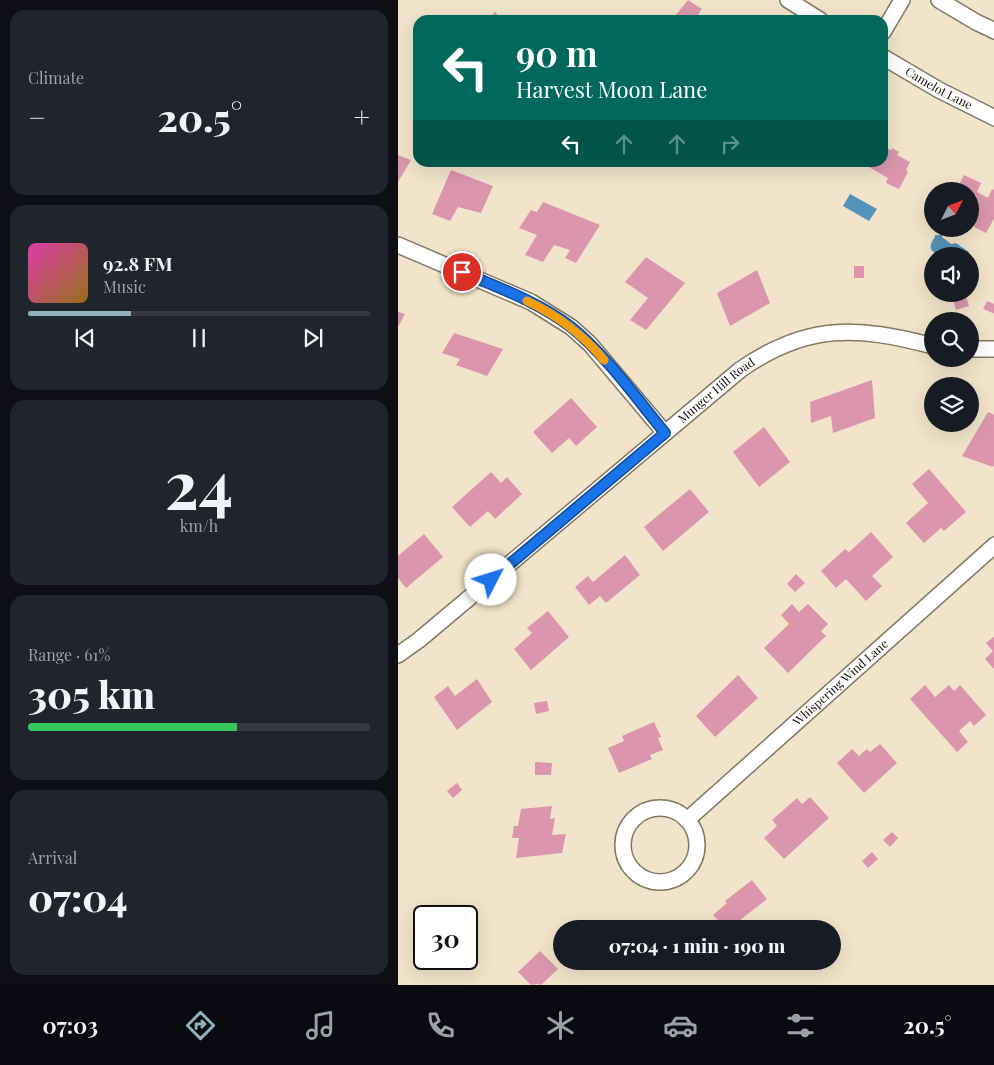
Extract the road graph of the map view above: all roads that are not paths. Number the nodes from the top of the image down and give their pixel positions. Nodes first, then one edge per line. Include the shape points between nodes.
1 (788, 0) edge
2 (902, 0) edge
3 (939, 0) edge
4 (812, 15) edge
5 (888, 24) edge
6 (994, 31) edge
7 (888, 60) edge
8 (994, 118) edge
9 (398, 245) edge
10 (924, 344) edge
11 (979, 349) edge
12 (994, 349) edge
13 (665, 433) junction
14 (994, 545) edge
15 (398, 655) edge
16 (687, 820) junction

1 - 4 street
2 - 5 street
3 - 6 street
7 - 8 street, Camelot Lane
9 - 13 street via 524,299 571,327 590,344
10 - 13 street, Munger Hill Road via 860,331 831,332 785,344 740,370
11 - 12 street
13 - 15 street, Munger Hill Road
14 - 16 street, Whispering Wind Lane
16 - 16 street via 667,808 652,808 638,814 628,826 623,840 624,855 632,868 644,878 659,882 681,875 692,863 696,849 695,833

